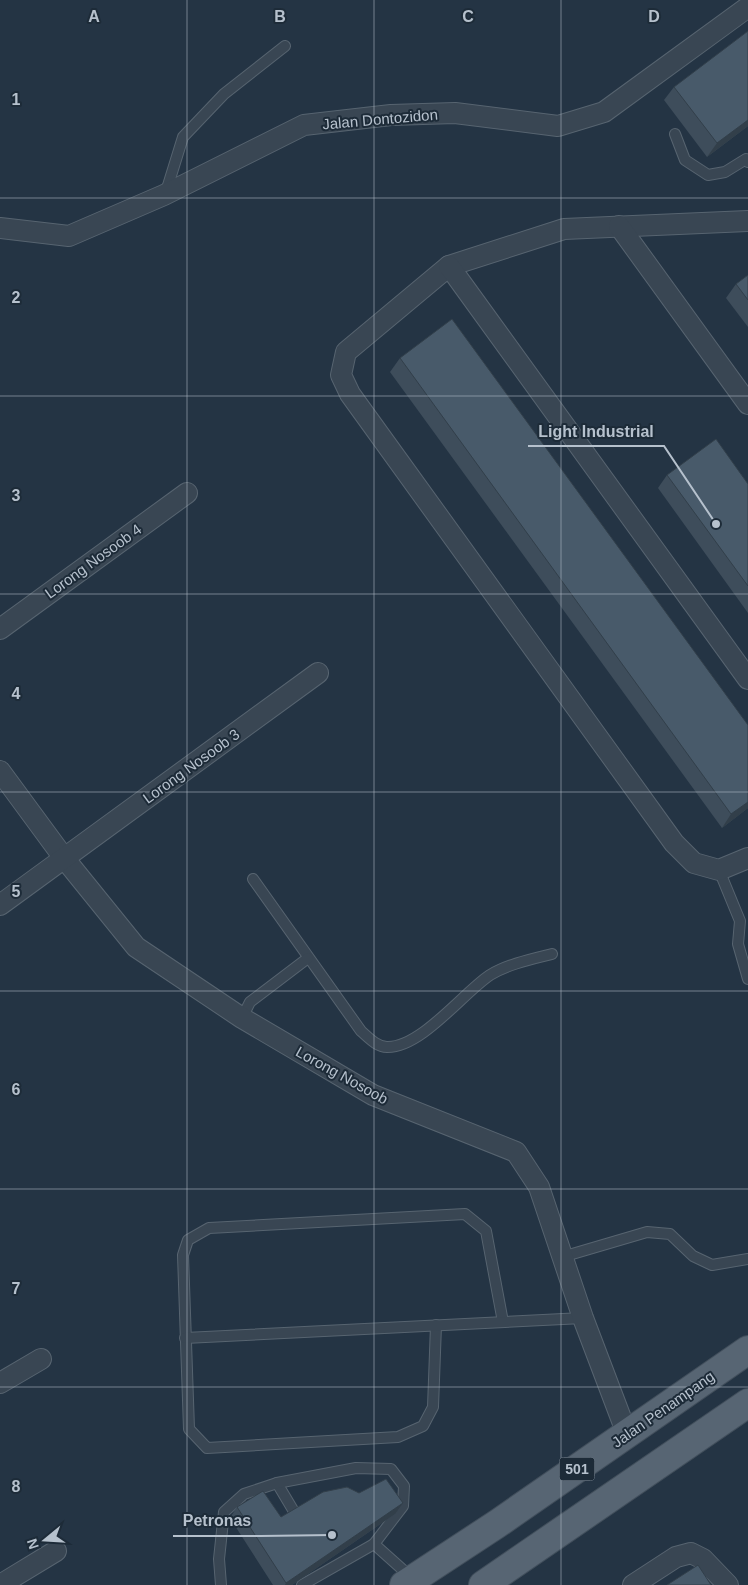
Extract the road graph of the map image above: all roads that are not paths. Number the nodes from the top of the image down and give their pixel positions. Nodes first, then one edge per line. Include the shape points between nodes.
1 (748, 7) edge
2 (285, 46) dead end
3 (675, 134) dead end
4 (748, 162) edge
5 (164, 196) junction
6 (748, 220) edge
7 (619, 226) junction
8 (0, 228) edge
9 (449, 266) junction
10 (748, 404) edge
11 (186, 493) dead end
12 (0, 629) edge
13 (318, 673) dead end
14 (748, 679) edge
15 (0, 771) edge
16 (64, 858) junction
17 (748, 858) edge
18 (719, 870) junction
19 (253, 879) dead end
20 (0, 905) edge
21 (744, 920) edge
22 (552, 954) dead end
23 (308, 958) junction
24 (748, 979) edge
25 (242, 1018) junction
26 (562, 1257) junction
27 (748, 1259) edge
28 (583, 1318) junction
29 (503, 1322) junction
30 (436, 1325) junction
31 (185, 1338) junction
32 (748, 1350) edge
33 (41, 1359) dead end
34 (0, 1383) edge
35 (748, 1403) edge
36 (627, 1434) junction
37 (277, 1483) junction
38 (296, 1515) edge
39 (374, 1544) junction
40 (56, 1550) dead end
41 (408, 1582) edge
42 (0, 1584) edge
43 (221, 1585) edge
44 (302, 1585) edge
45 (483, 1585) edge
46 (633, 1585) edge
47 (728, 1585) edge

1 - 5 street, Jalan Dontozidon via 604,112 558,126 455,113 391,116 304,126
2 - 5 lane via 224,94 183,137
3 - 4 lane via 685,160 708,175 725,172 746,159
5 - 8 street, Jalan Dontozidon via 69,236
6 - 7 street
7 - 9 street via 564,229
7 - 10 street
9 - 14 street
9 - 18 street via 346,352 341,375 350,394 674,843 694,863
11 - 12 street, Lorong Nosoob 4
13 - 16 street, Lorong Nosoob 3
15 - 16 street, Lorong Nosoob
16 - 20 street, Lorong Nosoob 3
16 - 25 street, Lorong Nosoob via 136,947
17 - 18 street
18 - 21 lane
19 - 23 lane
21 - 24 lane via 738,944
22 - 23 lane via 491,974 434,1024 408,1041 388,1047 375,1043 362,1031
23 - 25 lane via 250,1002
25 - 26 street, Lorong Nosoob via 373,1095 516,1152 539,1188
26 - 27 lane via 647,1232 670,1234 693,1256 712,1265
26 - 28 street, Lorong Nosoob
28 - 29 lane
28 - 36 street, Lorong Nosoob
29 - 30 lane
29 - 31 lane via 486,1231 465,1214 209,1228 188,1240 183,1254
30 - 31 lane
30 - 31 lane via 433,1406 423,1426 398,1438 207,1448 189,1429
32 - 36 main road, Jalan Penampang / 501
33 - 34 street
35 - 45 main road
36 - 41 main road, Jalan Penampang / 501
37 - 38 lane
37 - 39 lane via 356,1468 391,1469 404,1486 403,1506
37 - 43 lane via 244,1494 224,1512 219,1559
39 - 41 lane
39 - 44 lane via 329,1566
40 - 42 street
46 - 47 street via 676,1557 691,1553 703,1559

